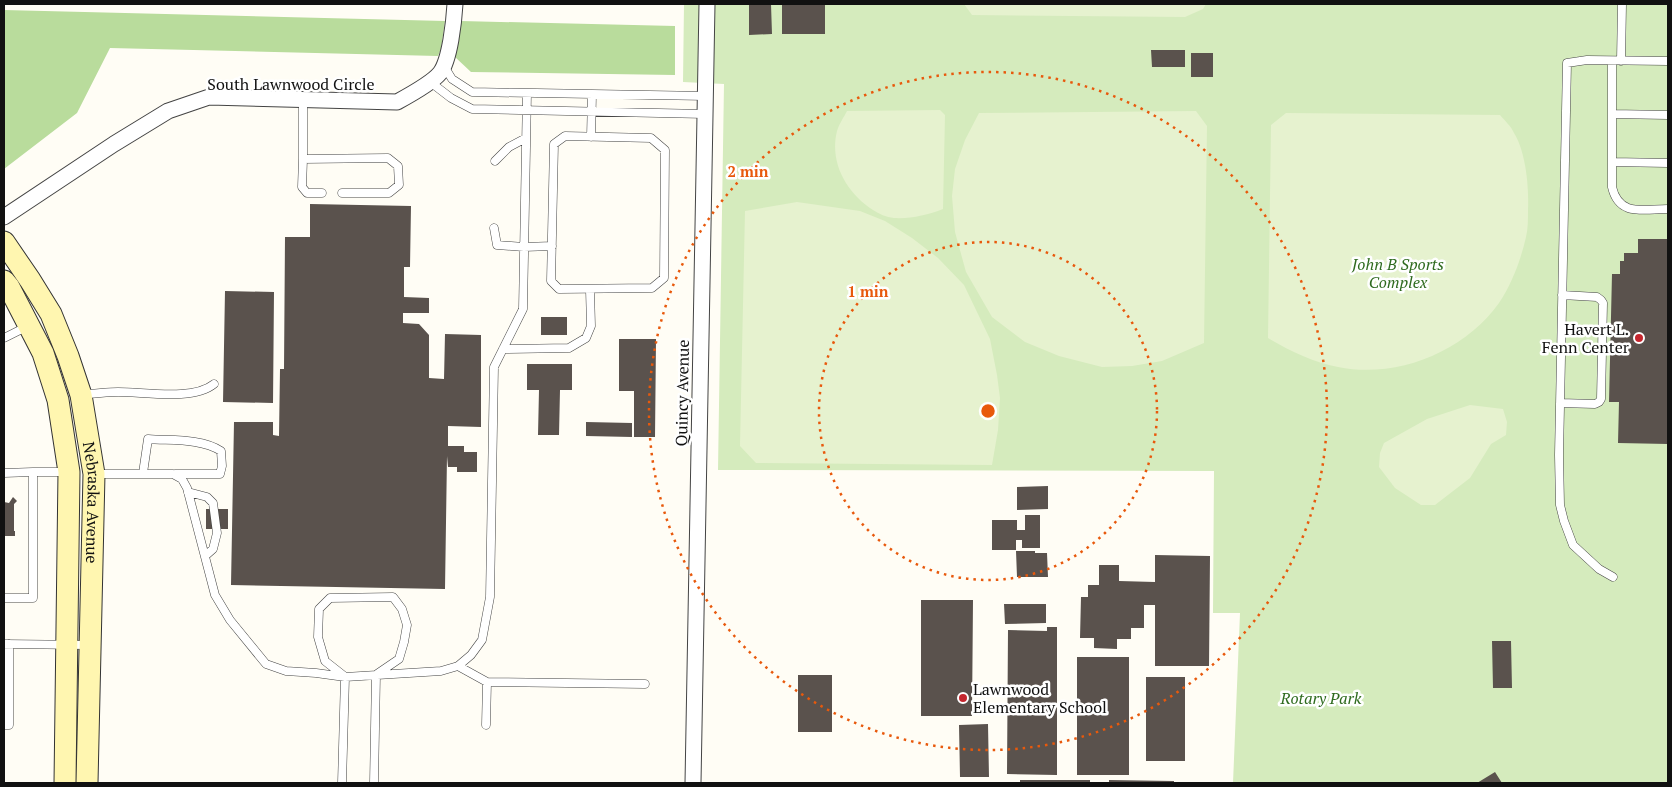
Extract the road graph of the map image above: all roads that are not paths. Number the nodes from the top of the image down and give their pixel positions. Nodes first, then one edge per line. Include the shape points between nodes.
1 (455, 4) edge
2 (707, 4) edge
3 (1622, 4) edge
4 (1612, 61) junction
5 (1621, 61) junction
6 (1668, 61) edge
7 (443, 64) junction
8 (429, 81) junction
9 (527, 93) junction
10 (592, 94) junction
11 (706, 96) junction
12 (302, 100) junction
13 (526, 110) junction
14 (592, 110) junction
15 (705, 114) junction
16 (1612, 114) junction
17 (1668, 115) edge
18 (591, 137) junction
19 (526, 138) junction
20 (303, 159) junction
21 (496, 161) dead end
22 (1612, 162) junction
23 (1668, 163) edge
24 (322, 193) dead end
25 (342, 193) dead end
26 (1668, 209) edge
27 (4, 217) edge
28 (494, 228) dead end
29 (4, 242) edge
30 (552, 246) junction
31 (524, 247) junction
32 (4, 281) edge
33 (590, 290) junction
34 (1562, 295) junction
35 (51, 314) junction
36 (30, 325) junction
37 (4, 338) edge
38 (503, 349) junction
39 (214, 384) dead end
40 (81, 395) junction
41 (58, 400) junction
42 (1560, 403) junction
43 (4, 472) edge
44 (33, 472) junction
45 (69, 472) junction
46 (144, 473) junction
47 (94, 474) junction
48 (173, 474) junction
49 (188, 492) junction
50 (205, 556) junction
51 (1613, 577) dead end
52 (4, 598) edge
53 (7, 644) edge
54 (67, 644) junction
55 (90, 645) junction
56 (458, 666) junction
57 (376, 675) junction
58 (346, 677) junction
59 (487, 682) junction
60 (645, 684) dead end
61 (4, 725) edge
62 (486, 725) dead end
63 (65, 783) edge
64 (87, 783) edge
65 (342, 783) edge
66 (374, 783) edge
67 (693, 783) edge

1 - 7 street, South Lawnwood Circle
2 - 11 street, Quincy Avenue
3 - 5 lane
4 - 5 lane
4 - 16 lane
4 - 34 lane via 1567,63
5 - 6 lane
7 - 8 street, South Lawnwood Circle via 440,73
7 - 9 lane via 452,79 472,92
8 - 12 street, South Lawnwood Circle via 397,102
8 - 13 lane via 450,98 472,109
9 - 10 lane
9 - 13 lane
10 - 11 lane
10 - 14 lane
11 - 15 street, Quincy Avenue
12 - 20 lane
12 - 27 street, South Lawnwood Circle via 209,97 168,111
13 - 14 lane
13 - 19 lane
14 - 15 lane
14 - 18 lane
15 - 67 street, Quincy Avenue
16 - 17 lane
16 - 22 lane
18 - 30 lane via 565,136 554,144
18 - 33 lane via 651,138 665,150 664,278 652,288
19 - 21 lane via 509,147
19 - 31 lane
20 - 24 lane via 302,187 307,193
20 - 25 lane via 388,158 398,166 399,185 389,193
22 - 23 lane
22 - 26 lane via 1612,187 1622,206
28 - 31 lane via 497,245
29 - 35 street, Nebraska Avenue
30 - 31 lane
30 - 33 lane via 551,281 559,289
31 - 38 lane via 523,309
32 - 36 street, Nebraska Avenue
33 - 38 lane via 591,326 586,338 569,348
34 - 42 lane
34 - 42 lane via 1597,297 1603,303 1601,399 1595,404
35 - 36 street
35 - 40 street, Nebraska Avenue
36 - 37 lane
36 - 41 street, Nebraska Avenue
38 - 56 lane via 494,368 490,597 482,640
39 - 40 lane via 197,392
40 - 41 street
40 - 47 street, Nebraska Avenue
41 - 45 street, Nebraska Avenue
42 - 51 lane via 1560,505 1564,522 1573,545 1598,569
43 - 44 lane
44 - 45 lane
44 - 52 lane via 33,598
45 - 47 street
45 - 54 street, Nebraska Avenue
46 - 47 lane
46 - 48 lane
46 - 48 lane via 148,439 200,443 221,450 220,474
47 - 55 street, Nebraska Avenue
48 - 49 lane via 182,479
49 - 50 lane
49 - 50 lane via 206,497 213,503 217,533 213,549
50 - 58 lane via 221,606 266,664 286,671
53 - 54 lane
53 - 61 lane via 10,725
54 - 55 lane
54 - 63 street, Nebraska Avenue
55 - 64 street, Nebraska Avenue
56 - 57 lane via 441,672
56 - 59 lane
57 - 58 lane
57 - 58 lane via 399,659 407,625 402,609 393,597 330,598 319,608 318,637 326,661
57 - 66 lane
58 - 65 lane
59 - 60 lane
59 - 62 lane

